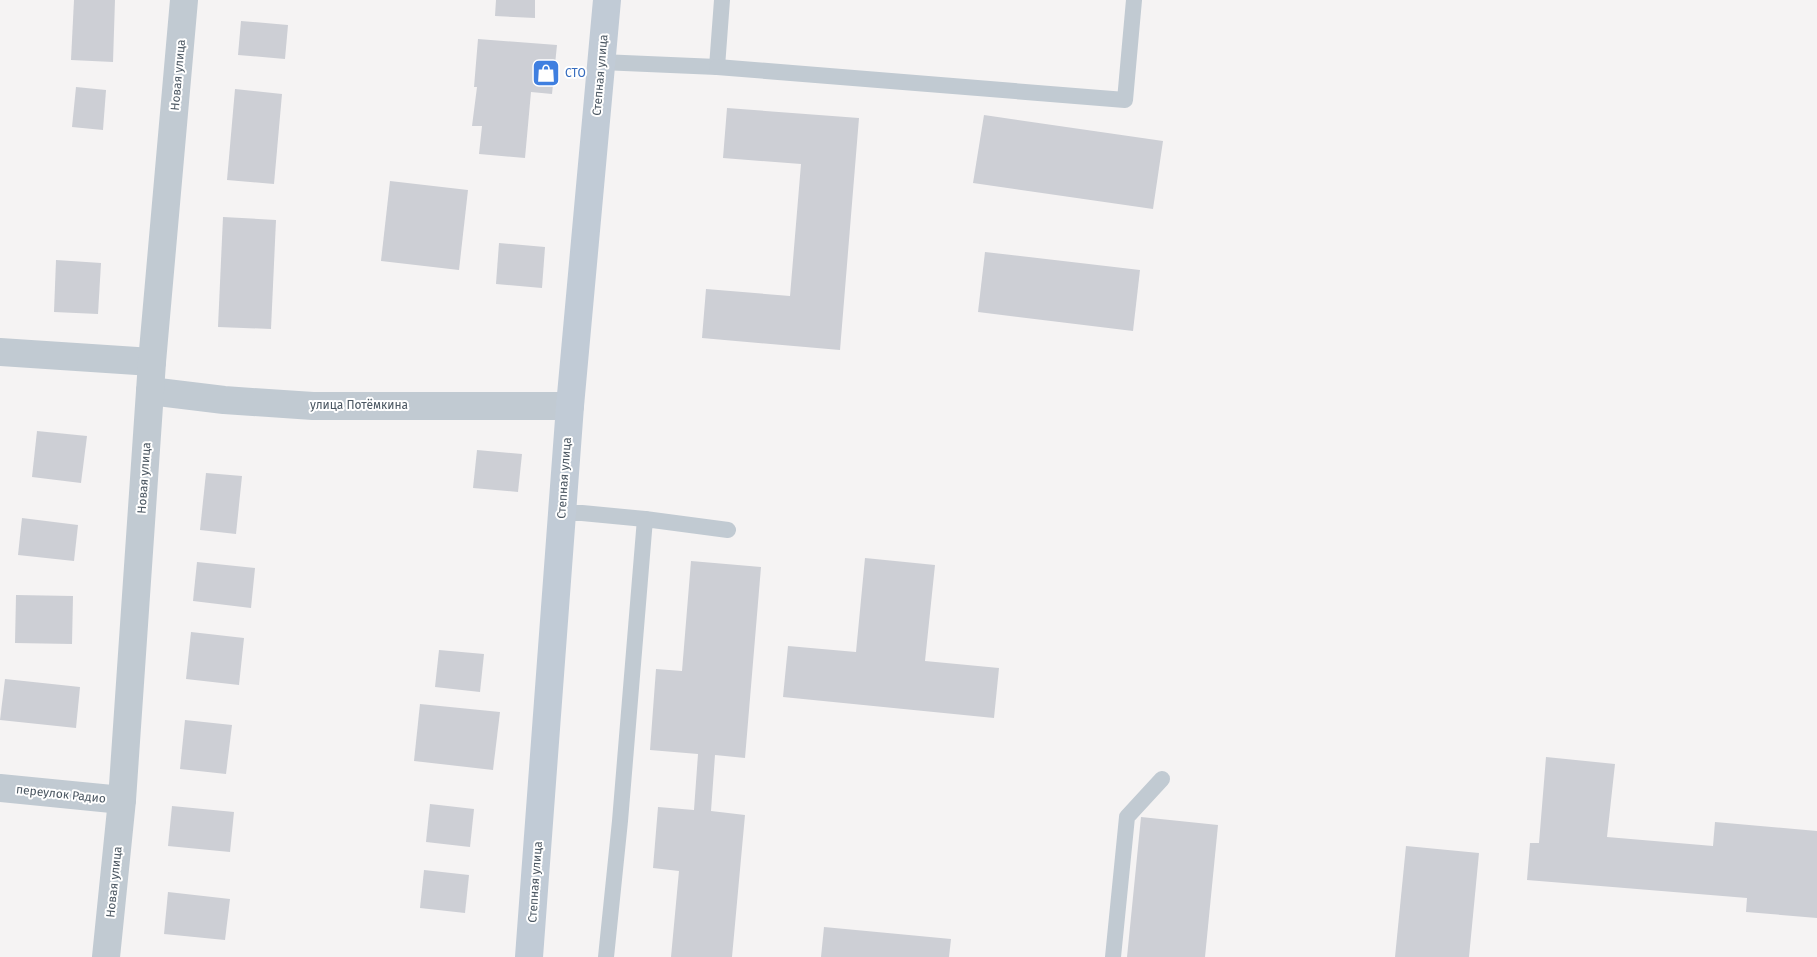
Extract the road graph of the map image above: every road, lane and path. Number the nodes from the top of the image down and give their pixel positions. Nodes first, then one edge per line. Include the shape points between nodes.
1 (184, 0) edge
2 (607, 0) edge
3 (722, 0) edge
4 (1134, 0) edge
5 (601, 62) junction
6 (717, 67) junction
7 (0, 352) edge
8 (152, 362) junction
9 (150, 391) junction
10 (570, 406) junction
11 (562, 513) junction
12 (645, 519) junction
13 (728, 530) dead end
14 (1162, 779) dead end
15 (0, 788) edge
16 (122, 800) junction
17 (106, 957) edge
18 (529, 957) edge
19 (606, 957) edge
20 (1113, 957) edge

1 - 8 street, Новая улица
2 - 5 main road, Степная улица
3 - 6 lane
4 - 6 lane via 1125,100
5 - 6 lane
5 - 10 main road, Степная улица
7 - 8 street
8 - 9 street, Новая улица
9 - 10 street, улица Потёмкина via 314,406
9 - 16 street, Новая улица
10 - 11 main road, Степная улица
11 - 12 lane
11 - 18 main road, Степная улица
12 - 13 lane
12 - 19 lane
14 - 20 lane via 1127,817
15 - 16 street, переулок Радио
16 - 17 street, Новая улица

